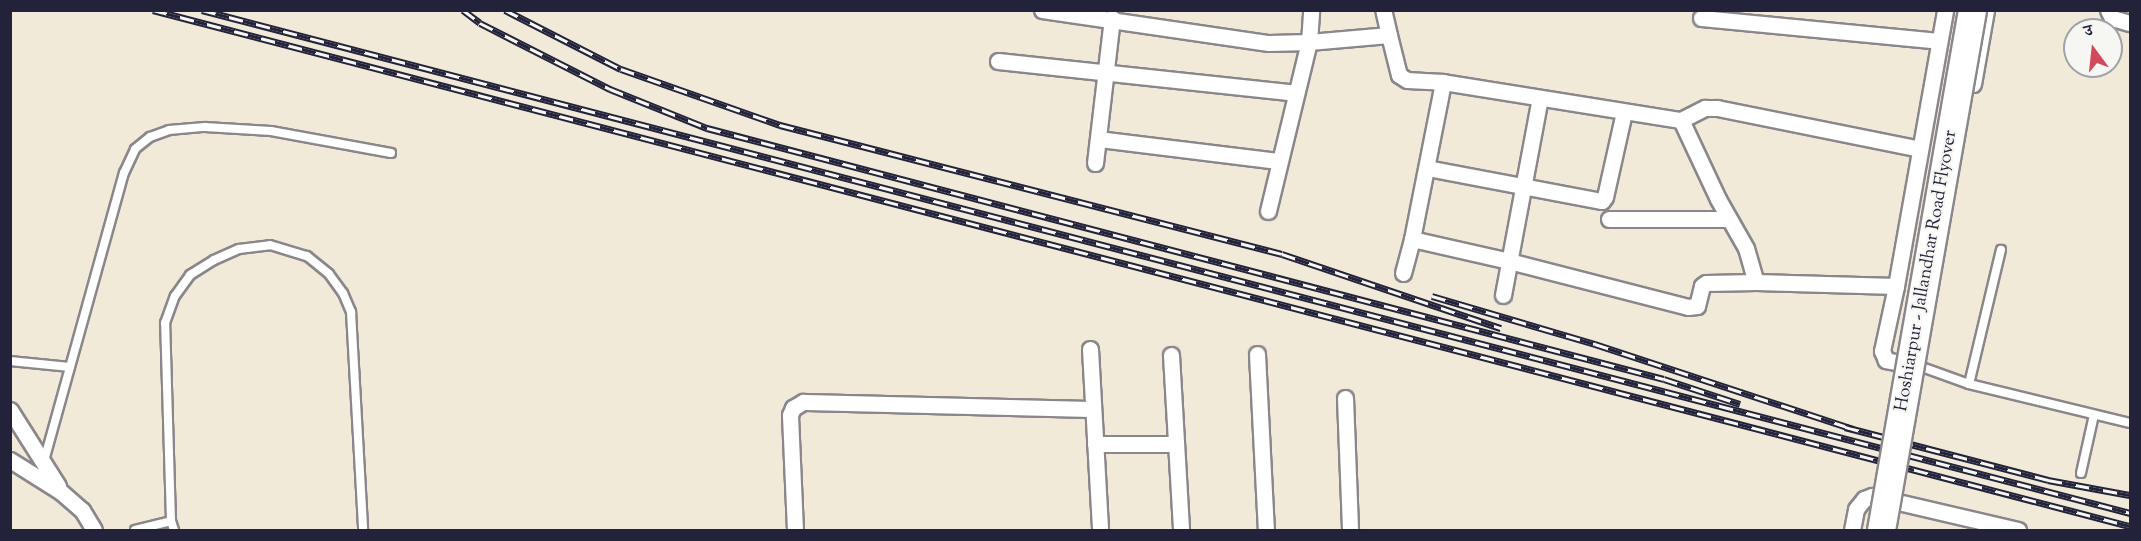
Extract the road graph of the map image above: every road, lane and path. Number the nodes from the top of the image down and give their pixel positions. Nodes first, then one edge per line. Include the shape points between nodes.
1 (1042, 10) edge
2 (1311, 10) edge
3 (1383, 10) edge
4 (1945, 10) edge
5 (1972, 10) edge
6 (1986, 10) edge
7 (2108, 10) edge
8 (1112, 18) junction
9 (1701, 18) dead end
10 (2130, 22) edge
11 (1389, 35) junction
12 (1939, 41) junction
13 (1309, 42) junction
14 (998, 61) dead end
15 (1105, 74) junction
16 (1443, 82) junction
17 (1295, 93) junction
18 (1540, 98) junction
19 (1624, 112) junction
20 (1681, 120) junction
21 (1098, 139) junction
22 (1920, 149) junction
23 (391, 153) dead end
24 (1279, 161) junction
25 (1095, 163) dead end
26 (1426, 168) junction
27 (1525, 186) junction
28 (1268, 211) dead end
29 (1609, 219) dead end
30 (1728, 219) junction
31 (1412, 239) junction
32 (2001, 250) dead end
33 (1509, 261) junction
34 (1403, 273) dead end
35 (1756, 282) junction
36 (1896, 286) junction
37 (1503, 295) dead end
38 (1090, 349) dead end
39 (1257, 354) dead end
40 (1171, 355) dead end
41 (10, 361) edge
42 (1919, 366) junction
43 (70, 367) junction
44 (1969, 384) junction
45 (1346, 398) dead end
46 (1093, 409) junction
47 (10, 410) edge
48 (2094, 415) junction
49 (2130, 423) edge
50 (1095, 444) junction
51 (1175, 444) junction
52 (10, 460) edge
53 (43, 462) junction
54 (2081, 473) dead end
55 (62, 492) junction
56 (171, 521) junction
57 (94, 531) edge
58 (135, 531) edge
59 (174, 531) edge
60 (363, 531) edge
61 (795, 531) edge
62 (1100, 531) edge
63 (1181, 531) edge
64 (1266, 531) edge
65 (1350, 531) edge
66 (1852, 531) edge
67 (1881, 531) edge
68 (2018, 531) edge

1 - 8 street
2 - 13 street
3 - 11 street
4 - 12 street
5 - 67 highway, Hoshiarpur - Jallandhar Road Flyover, bridge
6 - 42 street via 1923,361
7 - 10 street via 2112,18
8 - 13 street via 1269,43
8 - 15 street
9 - 12 street
11 - 13 street
11 - 16 street via 1402,78
12 - 22 street
13 - 17 street
14 - 15 street
15 - 17 street
15 - 21 street
16 - 18 street
16 - 26 street
17 - 24 street
18 - 19 street
18 - 27 street
19 - 20 street
19 - 27 street via 1602,201
20 - 22 street via 1705,108 1717,108
20 - 30 street
21 - 24 street
21 - 25 street
22 - 36 street
23 - 43 lane via 271,131 205,127 169,130 150,137 135,149 123,173
24 - 28 street
26 - 27 street
26 - 31 street
27 - 33 street
29 - 30 street
30 - 35 street via 1746,248
31 - 33 street
31 - 34 street
32 - 44 lane
33 - 35 street via 1688,307 1697,306 1706,283
33 - 37 street
35 - 36 street
36 - 42 street via 1883,356 1886,360
38 - 46 street
39 - 64 street
40 - 51 street
41 - 43 lane
42 - 44 lane
43 - 53 lane
44 - 48 lane
45 - 65 street
46 - 50 street
46 - 61 street via 803,402 790,415
47 - 53 street
48 - 49 lane
48 - 54 lane
50 - 51 street
50 - 62 street
51 - 63 street
52 - 55 street
53 - 55 street
55 - 57 street via 82,510
56 - 58 lane
56 - 59 lane
56 - 60 lane via 165,323 175,296 190,275 239,249 270,245 307,256 329,274 351,312
66 - 68 street via 1856,509 1872,496

